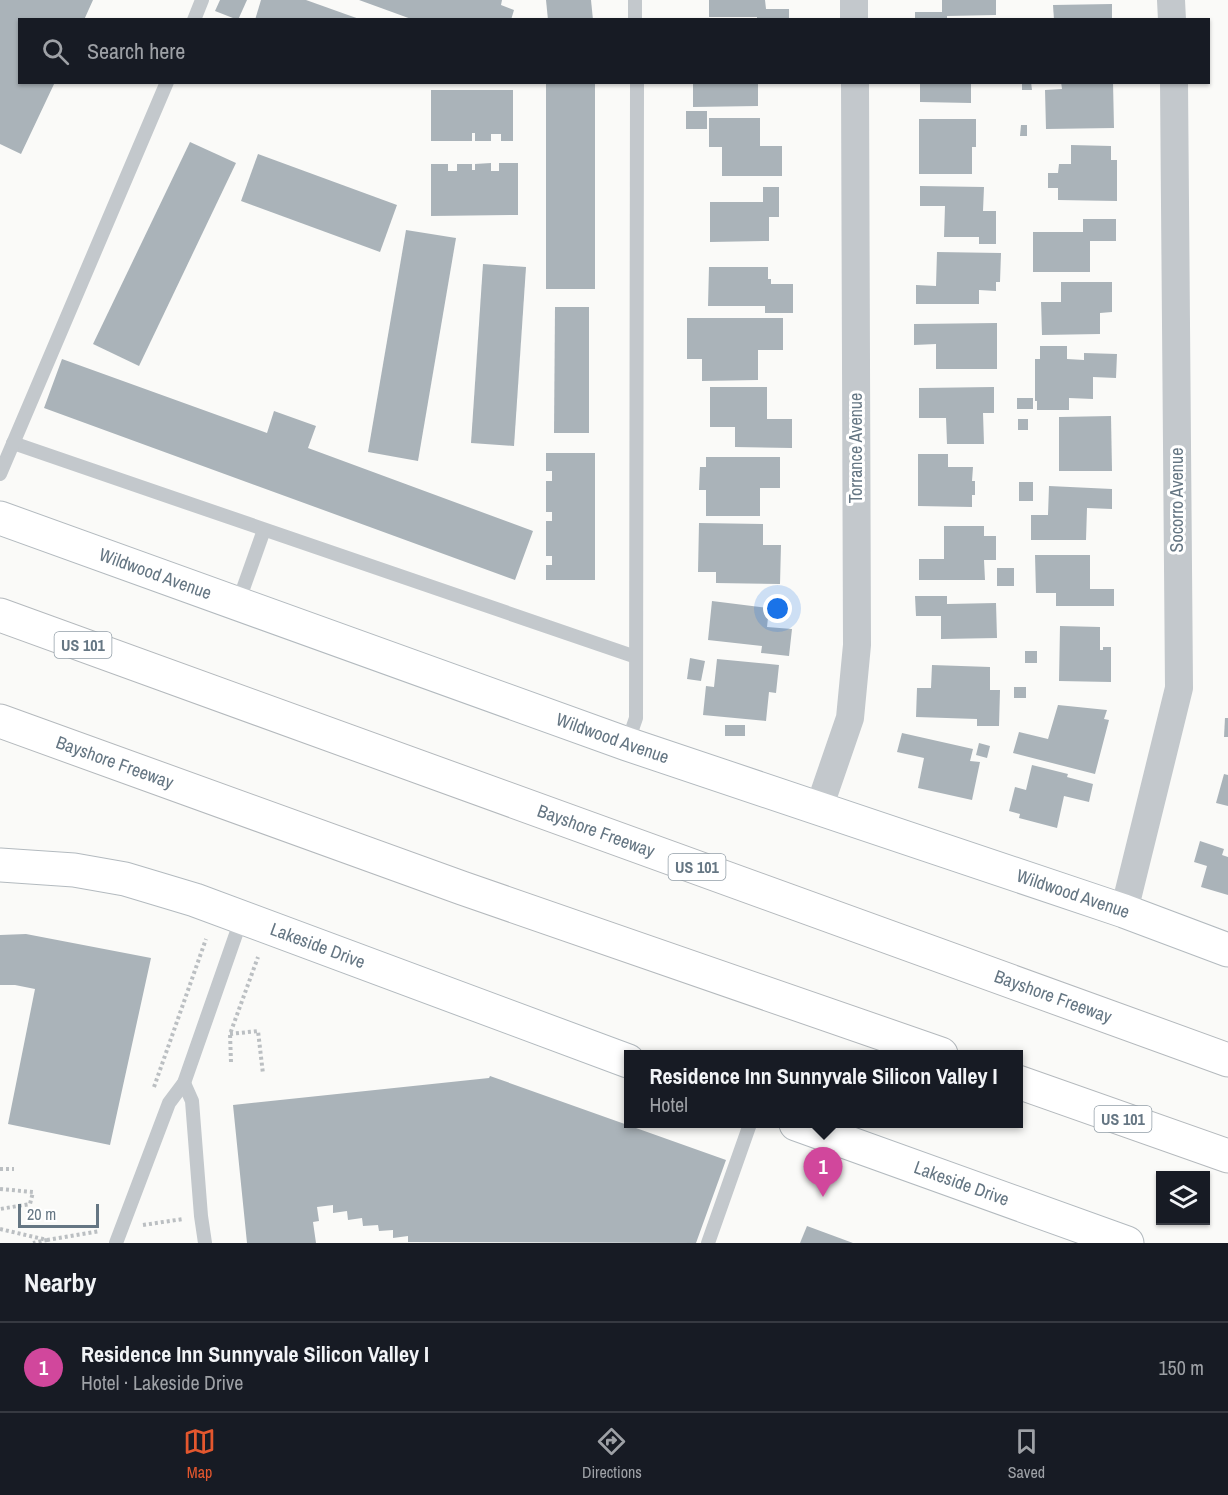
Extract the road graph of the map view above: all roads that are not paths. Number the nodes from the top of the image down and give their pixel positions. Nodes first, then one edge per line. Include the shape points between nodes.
1 (202, 0) edge
2 (635, 0) edge
3 (854, 0) edge
4 (1171, 0) edge
5 (195, 18) edge
6 (635, 18) edge
7 (854, 18) edge
8 (1172, 18) edge
9 (166, 84) edge
10 (637, 84) edge
11 (855, 84) edge
12 (1174, 84) edge
13 (13, 443) junction
14 (0, 474) edge
15 (0, 518) edge
16 (264, 530) junction
17 (238, 603) junction
18 (0, 615) edge
19 (636, 657) junction
20 (8, 727) edge
21 (627, 744) junction
22 (819, 808) junction
23 (0, 865) edge
24 (1124, 911) junction
25 (242, 917) junction
26 (1228, 950) edge
27 (929, 1050) edge
28 (624, 1060) edge
29 (1228, 1060) edge
30 (184, 1083) junction
31 (1023, 1084) edge
32 (749, 1128) edge
33 (807, 1128) edge
34 (1228, 1156) edge
35 (116, 1243) edge
36 (205, 1243) edge
37 (708, 1243) edge
38 (1126, 1243) edge

1 - 5 lane
2 - 6 lane
3 - 7 street
4 - 8 street
9 - 13 lane
10 - 19 lane
11 - 22 street, Torrance Avenue via 857,645 850,718
12 - 24 street, Socorro Avenue via 1179,688
13 - 14 lane
13 - 16 lane
15 - 17 main road, Wildwood Avenue
16 - 17 lane
16 - 19 lane
17 - 21 main road, Wildwood Avenue
18 - 29 main road, Bayshore Freeway / US 101
19 - 21 lane via 636,718
20 - 27 main road, Bayshore Freeway
21 - 22 main road, Wildwood Avenue
22 - 24 main road, Wildwood Avenue
23 - 25 main road, Lakeside Drive via 74,870 125,879
24 - 26 main road, Wildwood Avenue
25 - 28 main road, Lakeside Drive
25 - 30 lane
30 - 35 lane via 169,1103
30 - 36 lane via 192,1101
31 - 34 main road, US 101
32 - 37 lane
33 - 38 main road, Lakeside Drive

